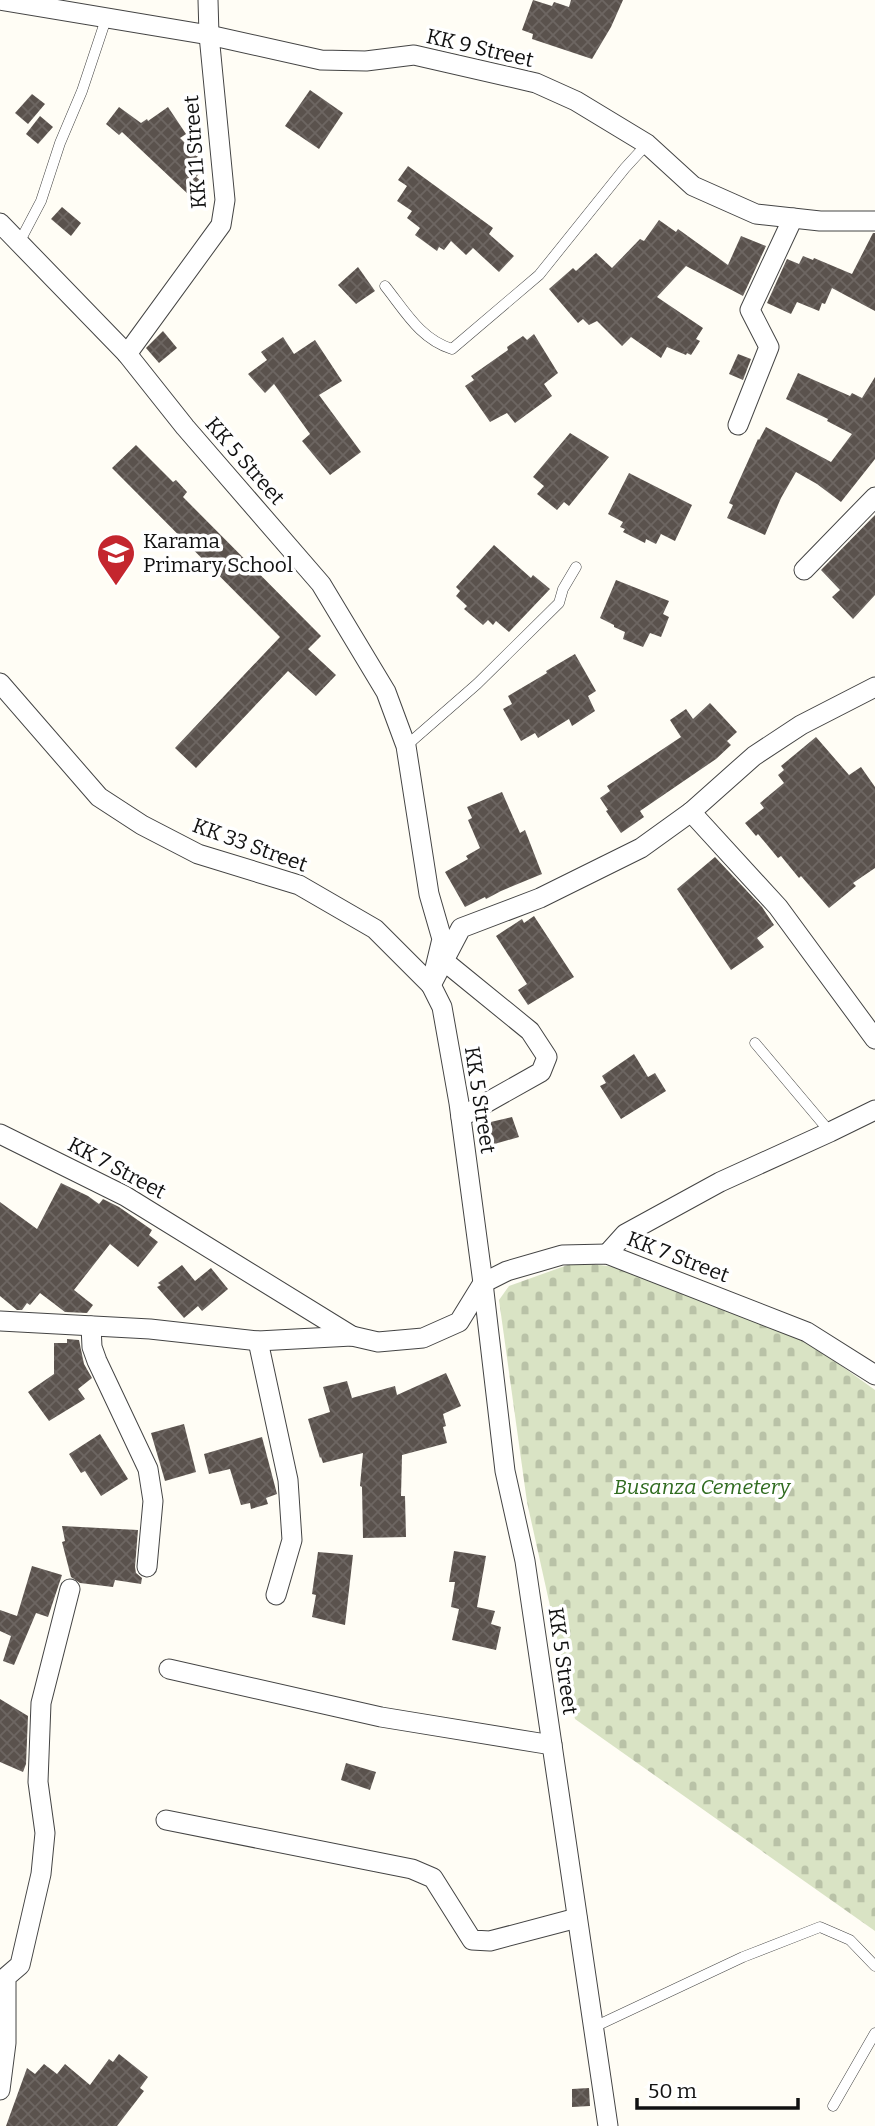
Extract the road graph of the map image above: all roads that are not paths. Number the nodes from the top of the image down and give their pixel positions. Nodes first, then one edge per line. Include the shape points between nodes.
1 (0, 0) edge
2 (208, 0) edge
3 (106, 19) junction
4 (209, 35) junction
5 (647, 144) junction
6 (793, 218) junction
7 (875, 221) edge
8 (0, 223) edge
9 (20, 241) junction
10 (385, 286) dead end
11 (127, 354) junction
12 (738, 425) dead end
13 (875, 497) edge
14 (576, 567) dead end
15 (804, 570) dead end
16 (0, 683) edge
17 (875, 687) edge
18 (406, 746) junction
19 (691, 812) junction
20 (444, 961) junction
21 (431, 985) junction
22 (875, 1040) edge
23 (755, 1044) dead end
24 (875, 1110) edge
25 (461, 1117) junction
26 (830, 1132) junction
27 (0, 1134) edge
28 (607, 1254) junction
29 (483, 1283) junction
30 (0, 1321) edge
31 (91, 1326) junction
32 (352, 1336) junction
33 (258, 1341) junction
34 (875, 1375) edge
35 (147, 1567) dead end
36 (70, 1590) dead end
37 (276, 1595) dead end
38 (169, 1669) dead end
39 (552, 1745) junction
40 (166, 1820) dead end
41 (577, 1918) junction
42 (875, 1965) edge
43 (3, 1974) edge
44 (594, 2027) junction
45 (875, 2033) edge
46 (0, 2090) edge
47 (833, 2106) dead end
48 (608, 2126) edge

1 - 3 street, KK 9 Street
2 - 4 street, KK 11 Street
3 - 4 street, KK 9 Street
3 - 9 lane via 41,201
4 - 5 street, KK 9 Street via 321,60 414,55 524,80 576,101
4 - 11 street, KK 11 Street via 225,200 221,225
5 - 6 street, KK 9 Street via 693,186 756,214
5 - 10 lane via 539,275 452,349 420,331
6 - 7 street, KK 9 Street
6 - 12 street via 750,310 769,347
8 - 9 street, KK 5 Street
9 - 11 street, KK 5 Street
11 - 18 street, KK 5 Street via 321,584 386,692
13 - 15 street
14 - 18 lane via 559,603 542,621
16 - 21 street, KK 33 Street via 99,797 198,855 299,885 375,929
17 - 19 street via 801,725 754,756
18 - 21 street, KK 5 Street via 429,894 442,939
19 - 20 street via 641,848 540,898 461,928
19 - 22 street via 778,907
20 - 21 street
20 - 25 street via 530,1031 547,1057 541,1072
21 - 25 street, KK 5 Street via 442,1007
23 - 26 lane
24 - 26 street
25 - 29 street, KK 5 Street
26 - 28 street via 720,1182 625,1234
27 - 32 street, KK 7 Street via 125,1196
28 - 29 street, KK 7 Street via 562,1255 506,1270
28 - 34 street, KK 7 Street via 807,1332
29 - 32 street, KK 7 Street via 458,1322 423,1338 378,1342
29 - 39 street, KK 5 Street via 505,1471 525,1561
30 - 31 street, KK 7 Street
31 - 33 street, KK 7 Street
31 - 35 street via 97,1361 148,1469 153,1501
32 - 33 street, KK 7 Street
33 - 37 street via 288,1480 292,1540
36 - 43 street via 41,1703 38,1782 45,1833 41,1874 20,1965
38 - 39 street via 381,1717
39 - 41 street, KK 5 Street
40 - 41 street via 412,1869 433,1878 472,1940 490,1941
41 - 44 street, KK 5 Street
42 - 44 lane via 850,1940 820,1927 743,1957
43 - 46 street via 6,2043
44 - 48 street, KK 5 Street
45 - 47 lane

